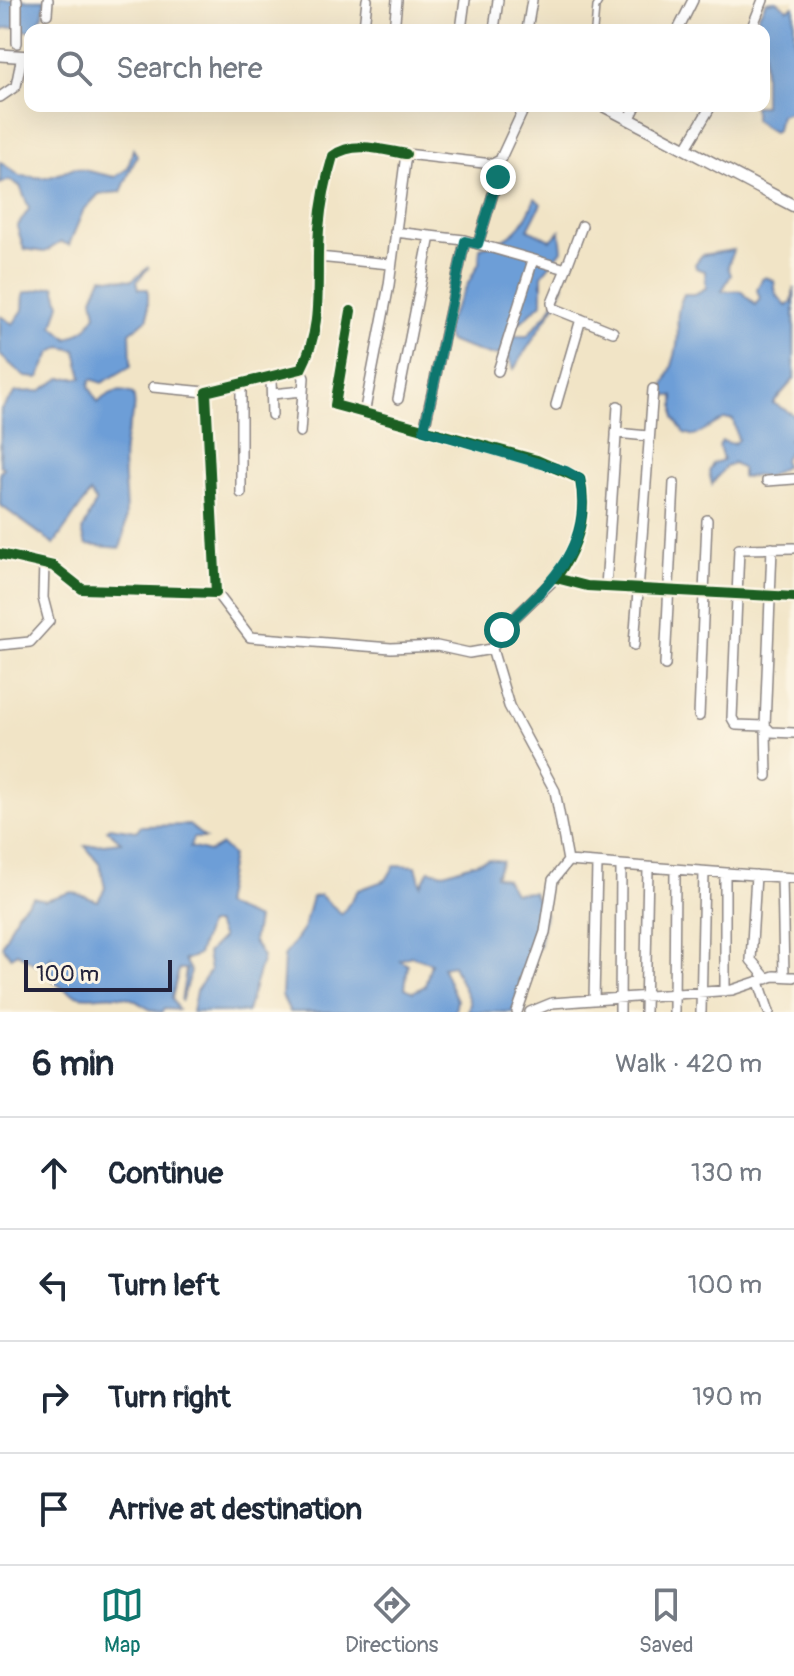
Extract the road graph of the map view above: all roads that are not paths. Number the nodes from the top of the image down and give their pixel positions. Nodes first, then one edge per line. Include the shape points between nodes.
1 (17, 0) edge
2 (48, 0) edge
3 (367, 0) edge
4 (397, 0) edge
5 (465, 0) edge
6 (498, 0) edge
7 (532, 0) edge
8 (600, 0) edge
9 (693, 0) edge
10 (763, 0) edge
11 (47, 14) dead end
12 (364, 24) edge
13 (395, 24) edge
14 (462, 24) edge
15 (495, 24) edge
16 (528, 24) edge
17 (595, 24) edge
18 (681, 24) edge
19 (753, 24) edge
20 (17, 43) dead end
21 (0, 55) edge
22 (24, 56) edge
23 (24, 62) edge
24 (0, 97) edge
25 (522, 112) edge
26 (617, 112) edge
27 (633, 112) edge
28 (707, 112) edge
29 (630, 118) junction
30 (686, 148) junction
31 (406, 154) junction
32 (497, 162) junction
33 (794, 206) edge
34 (582, 226) dead end
35 (395, 232) junction
36 (430, 236) junction
37 (465, 241) junction
38 (478, 244) junction
39 (318, 257) junction
40 (533, 260) junction
41 (390, 264) junction
42 (566, 269) junction
43 (351, 311) dead end
44 (581, 319) junction
45 (613, 332) dead end
46 (301, 369) junction
47 (498, 371) dead end
48 (271, 378) junction
49 (241, 385) junction
50 (153, 387) dead end
51 (653, 389) dead end
52 (303, 391) junction
53 (206, 392) junction
54 (272, 394) junction
55 (398, 399) dead end
56 (556, 405) dead end
57 (618, 406) dead end
58 (364, 414) junction
59 (272, 415) dead end
60 (424, 430) junction
61 (300, 432) dead end
62 (616, 433) junction
63 (648, 436) junction
64 (794, 479) edge
65 (767, 481) dead end
66 (674, 483) dead end
67 (241, 493) dead end
68 (707, 520) dead end
69 (772, 548) junction
70 (794, 548) edge
71 (0, 554) edge
72 (44, 563) junction
73 (556, 578) junction
74 (606, 587) junction
75 (639, 589) junction
76 (215, 591) junction
77 (670, 591) junction
78 (705, 593) junction
79 (738, 595) junction
80 (771, 597) junction
81 (794, 597) edge
82 (0, 645) edge
83 (634, 645) dead end
84 (492, 649) junction
85 (665, 665) dead end
86 (699, 716) dead end
87 (766, 728) junction
88 (794, 733) edge
89 (767, 776) dead end
90 (568, 861) junction
91 (597, 864) junction
92 (621, 866) junction
93 (648, 868) junction
94 (675, 870) junction
95 (704, 872) junction
96 (725, 873) junction
97 (756, 875) junction
98 (782, 877) junction
99 (794, 878) edge
100 (789, 976) edge
101 (763, 980) junction
102 (725, 991) junction
103 (701, 993) junction
104 (674, 995) junction
105 (646, 997) junction
106 (620, 999) junction
107 (594, 1000) junction
108 (517, 1012) edge
109 (530, 1012) edge
110 (620, 1012) edge
111 (645, 1012) edge
112 (674, 1012) edge
113 (701, 1012) edge
114 (769, 1012) edge

1 - 20 street
2 - 11 street
3 - 12 street
4 - 13 street
5 - 14 street
6 - 15 street
7 - 16 street
8 - 17 lane
9 - 18 street
10 - 19 street
21 - 22 street
23 - 24 street via 16,86
25 - 32 street
26 - 29 street
27 - 29 street
28 - 30 street
29 - 30 street
30 - 33 street
31 - 32 street
31 - 35 street
31 - 39 street via 366,147 341,149 333,156
32 - 38 street via 498,177
34 - 42 street
35 - 36 street
35 - 41 street
36 - 37 street
36 - 55 street
37 - 38 street
37 - 60 street
38 - 40 street
39 - 41 street
39 - 46 street via 319,312
40 - 42 street
40 - 47 street
41 - 58 street
42 - 44 street via 553,308
43 - 58 street via 335,405
44 - 45 street
44 - 56 street
46 - 48 street
46 - 52 street
48 - 49 street
48 - 54 street
49 - 53 street
49 - 67 street
50 - 53 street
51 - 63 street
52 - 54 street
52 - 61 street
53 - 76 street
54 - 59 street
57 - 62 street
58 - 60 street
60 - 73 street via 537,460 580,479 578,539
62 - 63 street
62 - 74 street
63 - 75 street
64 - 65 street
66 - 77 street
68 - 78 street
69 - 70 street
69 - 79 street via 739,549
69 - 80 street
71 - 72 street
72 - 76 street via 82,589
72 - 82 street via 43,598 49,621 30,642
73 - 74 street
73 - 84 street via 502,630
74 - 75 street
75 - 77 street
75 - 83 street
76 - 84 street via 250,637 391,648 437,646 469,653
77 - 78 street
77 - 85 street
78 - 79 street
78 - 86 street
79 - 80 street
79 - 87 street via 732,718 736,725
80 - 81 street
80 - 87 street
84 - 90 street via 509,706 555,791
87 - 88 street
87 - 89 street
90 - 91 street
90 - 108 street via 553,880 545,932
91 - 92 street
91 - 107 street
92 - 93 street
92 - 106 street
93 - 94 street
93 - 105 street
94 - 95 street
94 - 104 street
95 - 96 street
95 - 103 street
96 - 97 street
96 - 102 street
97 - 98 street
97 - 101 street via 751,960
98 - 99 street
98 - 100 street
100 - 101 street
101 - 102 street
101 - 114 street
102 - 103 street
103 - 104 street
103 - 113 street
104 - 105 street
104 - 112 street
105 - 106 street
105 - 111 street
106 - 107 street
106 - 110 street
107 - 109 street via 552,1003

